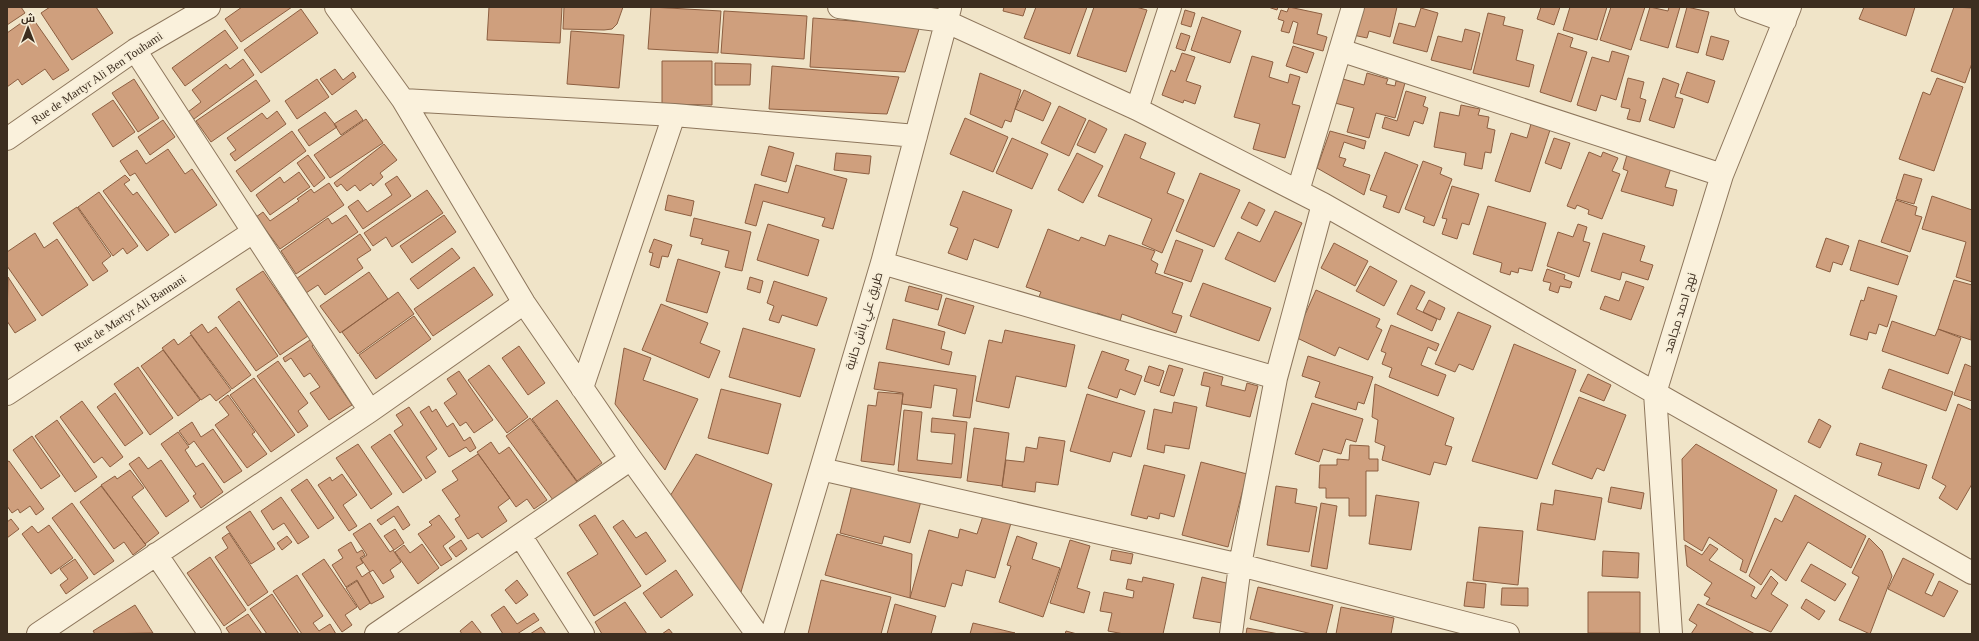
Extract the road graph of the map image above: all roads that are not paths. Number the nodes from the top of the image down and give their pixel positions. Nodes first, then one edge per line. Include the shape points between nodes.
1 (209, 7) edge
2 (336, 7) edge
3 (838, 7) edge
4 (1170, 7) edge
5 (1353, 7) edge
6 (1746, 7) edge
7 (948, 14) edge
8 (1788, 14) edge
9 (135, 50) junction
10 (1340, 50) junction
11 (403, 100) junction
12 (1137, 109) junction
13 (674, 115) junction
14 (916, 136) junction
15 (7, 139) edge
16 (1722, 176) junction
17 (1298, 191) junction
18 (1323, 204) junction
19 (254, 232) junction
20 (882, 262) junction
21 (524, 303) junction
22 (1276, 378) junction
23 (582, 388) junction
24 (1655, 393) junction
25 (7, 394) edge
26 (370, 411) junction
27 (631, 459) junction
28 (821, 469) junction
29 (520, 535) junction
30 (156, 554) junction
31 (1240, 565) junction
32 (1972, 573) edge
33 (386, 631) edge
34 (38, 634) edge
35 (210, 634) edge
36 (583, 634) edge
37 (757, 634) edge
38 (772, 634) edge
39 (1231, 634) edge
40 (1508, 634) edge
41 (1671, 634) edge

1 - 9 street, Rue de Martyr Ali Ben Touhami
2 - 11 street
3 - 7 street
4 - 12 street
5 - 10 street
6 - 8 street
7 - 12 street
7 - 14 street, طريق علي باش حانبة
8 - 16 street, نهج احمد مجاهد
9 - 15 street, Rue de Martyr Ali Ben Touhami
9 - 19 street
10 - 16 street
10 - 17 street
11 - 13 street
11 - 21 street
12 - 17 street
13 - 14 street
13 - 23 street
14 - 20 street, طريق علي باش حانبة
16 - 24 street, نهج احمد مجاهد
17 - 18 street
18 - 22 street
18 - 24 street
19 - 25 street, Rue de Martyr Ali Bannani
19 - 26 street
20 - 22 street
20 - 28 street, طريق علي باش حانبة
21 - 23 street
21 - 26 street
22 - 31 street
23 - 27 street
24 - 32 street
24 - 41 street, نهج احمد مجاهد
26 - 30 street
27 - 29 street
27 - 37 street
28 - 31 street
28 - 38 street, طريق علي باش حانبة
29 - 33 street
29 - 36 street
30 - 34 street
30 - 35 street
31 - 39 street
31 - 40 street

